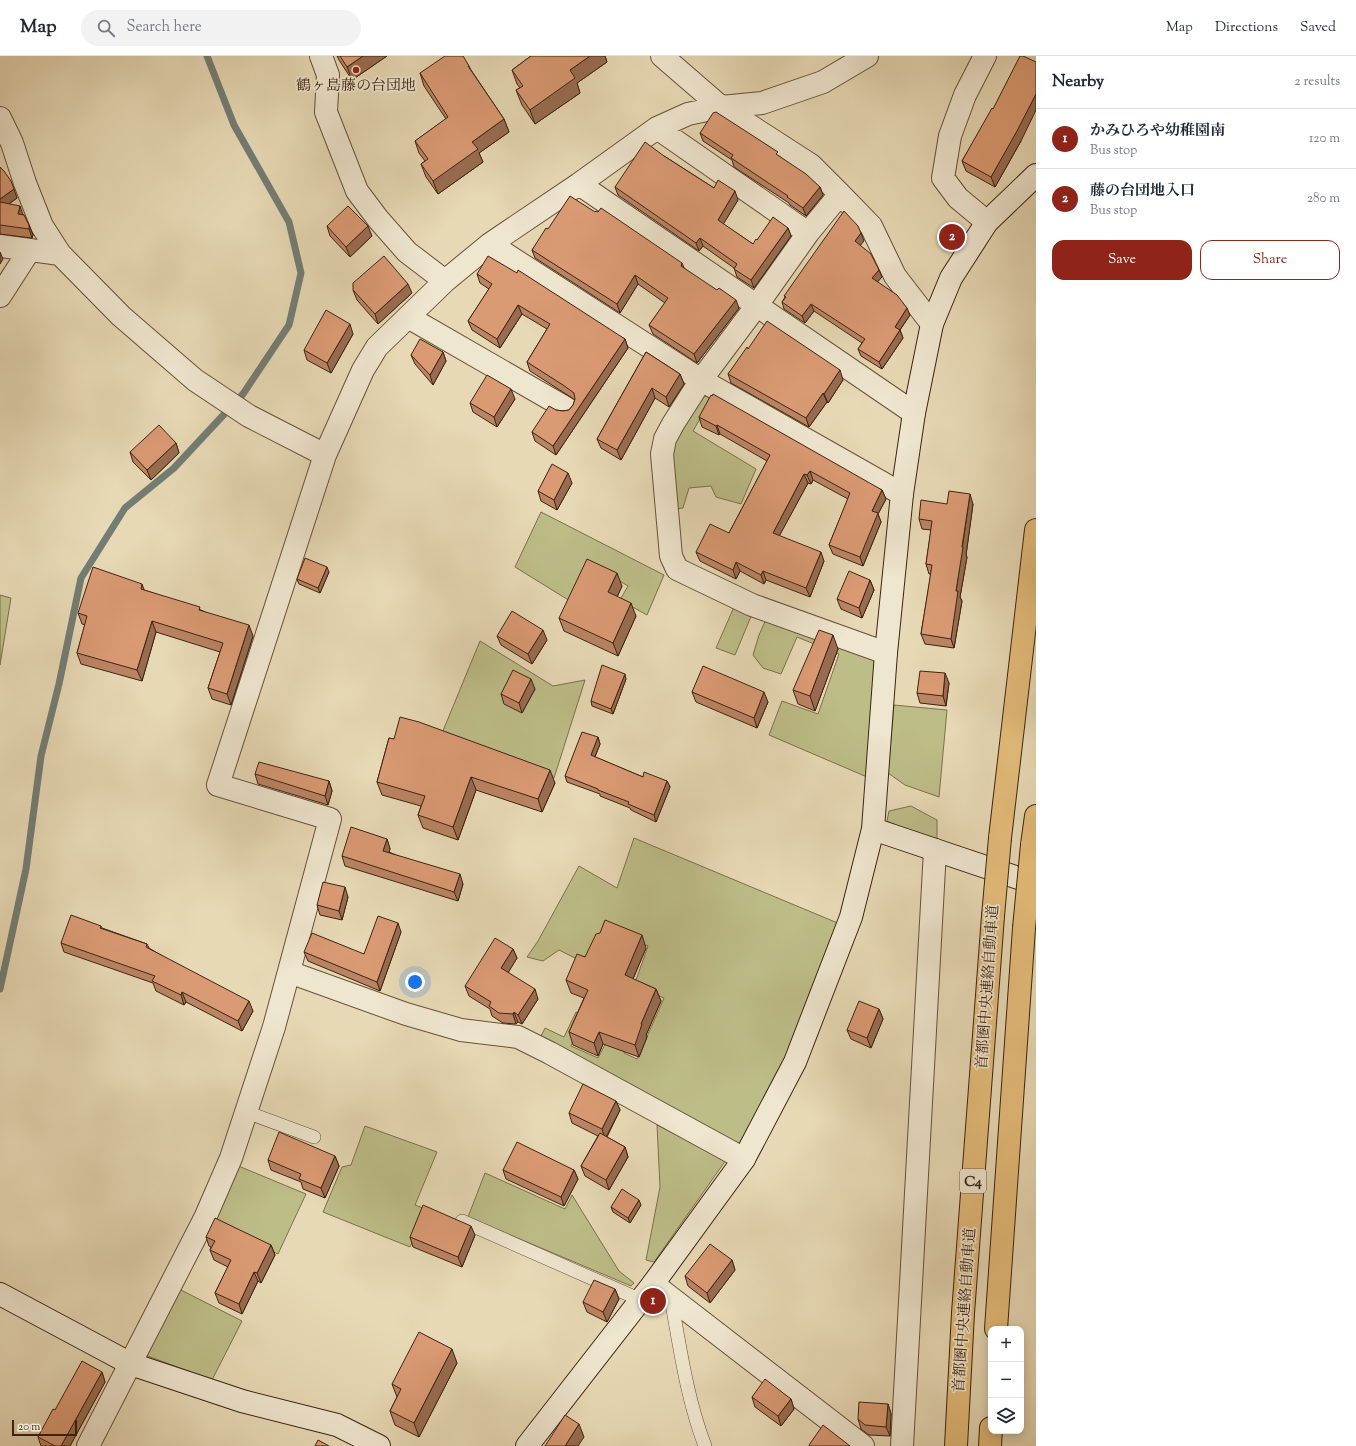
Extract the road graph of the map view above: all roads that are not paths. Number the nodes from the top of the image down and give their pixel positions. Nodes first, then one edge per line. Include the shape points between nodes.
1 (321, 56) edge
2 (662, 56) edge
3 (867, 56) edge
4 (985, 56) edge
5 (721, 107) junction
6 (0, 118) edge
7 (657, 128) junction
8 (1036, 175) edge
9 (579, 184) junction
10 (840, 194) junction
11 (988, 222) junction
12 (808, 233) junction
13 (490, 244) junction
14 (0, 246) edge
15 (29, 251) junction
16 (60, 254) junction
17 (445, 281) junction
18 (0, 296) edge
19 (758, 305) junction
20 (408, 316) junction
21 (932, 324) junction
22 (701, 380) junction
23 (566, 408) dead end
24 (914, 413) junction
25 (325, 455) junction
26 (902, 494) junction
27 (1036, 530) edge
28 (886, 653) junction
29 (1036, 816) edge
30 (873, 829) junction
31 (935, 850) junction
32 (1036, 884) edge
33 (289, 972) junction
34 (246, 1112) junction
35 (314, 1137) dead end
36 (744, 1158) junction
37 (462, 1221) edge
38 (647, 1292) junction
39 (0, 1294) edge
40 (671, 1298) junction
41 (996, 1326) edge
42 (131, 1364) junction
43 (991, 1434) edge
44 (88, 1446) edge
45 (379, 1446) edge
46 (527, 1446) edge
47 (705, 1446) edge
48 (863, 1446) edge
49 (902, 1446) edge
50 (956, 1446) edge
51 (990, 1446) edge

1 - 17 street via 328,75 326,112 357,191 407,252
2 - 5 street
3 - 5 street via 822,82 762,103
4 - 11 street via 965,95 950,136 943,178 958,198
5 - 7 street via 688,114
5 - 10 street via 811,165
6 - 16 street via 12,143 42,226
7 - 9 street
7 - 12 street
8 - 11 street
9 - 13 street
9 - 19 street
10 - 12 street
10 - 21 street via 871,226 895,276
11 - 21 street via 951,278
12 - 19 street
13 - 17 street
13 - 22 street
14 - 15 street
15 - 16 street
15 - 18 street
16 - 25 street via 121,316 195,380 249,416
17 - 20 street
19 - 22 street
19 - 24 street
20 - 23 street
20 - 25 street via 377,347 363,370
21 - 24 street
22 - 26 street
22 - 28 street via 672,424 662,454 671,556 677,569 752,605
24 - 26 street
25 - 33 street via 218,785 330,819
26 - 28 street
27 - 50 highway, 首都圏中央連絡自動車道 / C4, bridge via 993,916 963,1313
28 - 30 street
29 - 41 highway, C4, bridge via 1024,928
30 - 31 street
30 - 36 street via 851,917 795,1062
31 - 32 street
31 - 49 street
33 - 34 street
33 - 36 street via 406,1014 461,1030 518,1037
34 - 35 lane
34 - 42 street via 231,1158 205,1218
36 - 38 street
37 - 38 lane
38 - 40 street
38 - 46 street
39 - 42 street
40 - 47 lane via 691,1404
40 - 48 street
42 - 44 street
42 - 45 street via 242,1401 337,1425
43 - 51 highway

